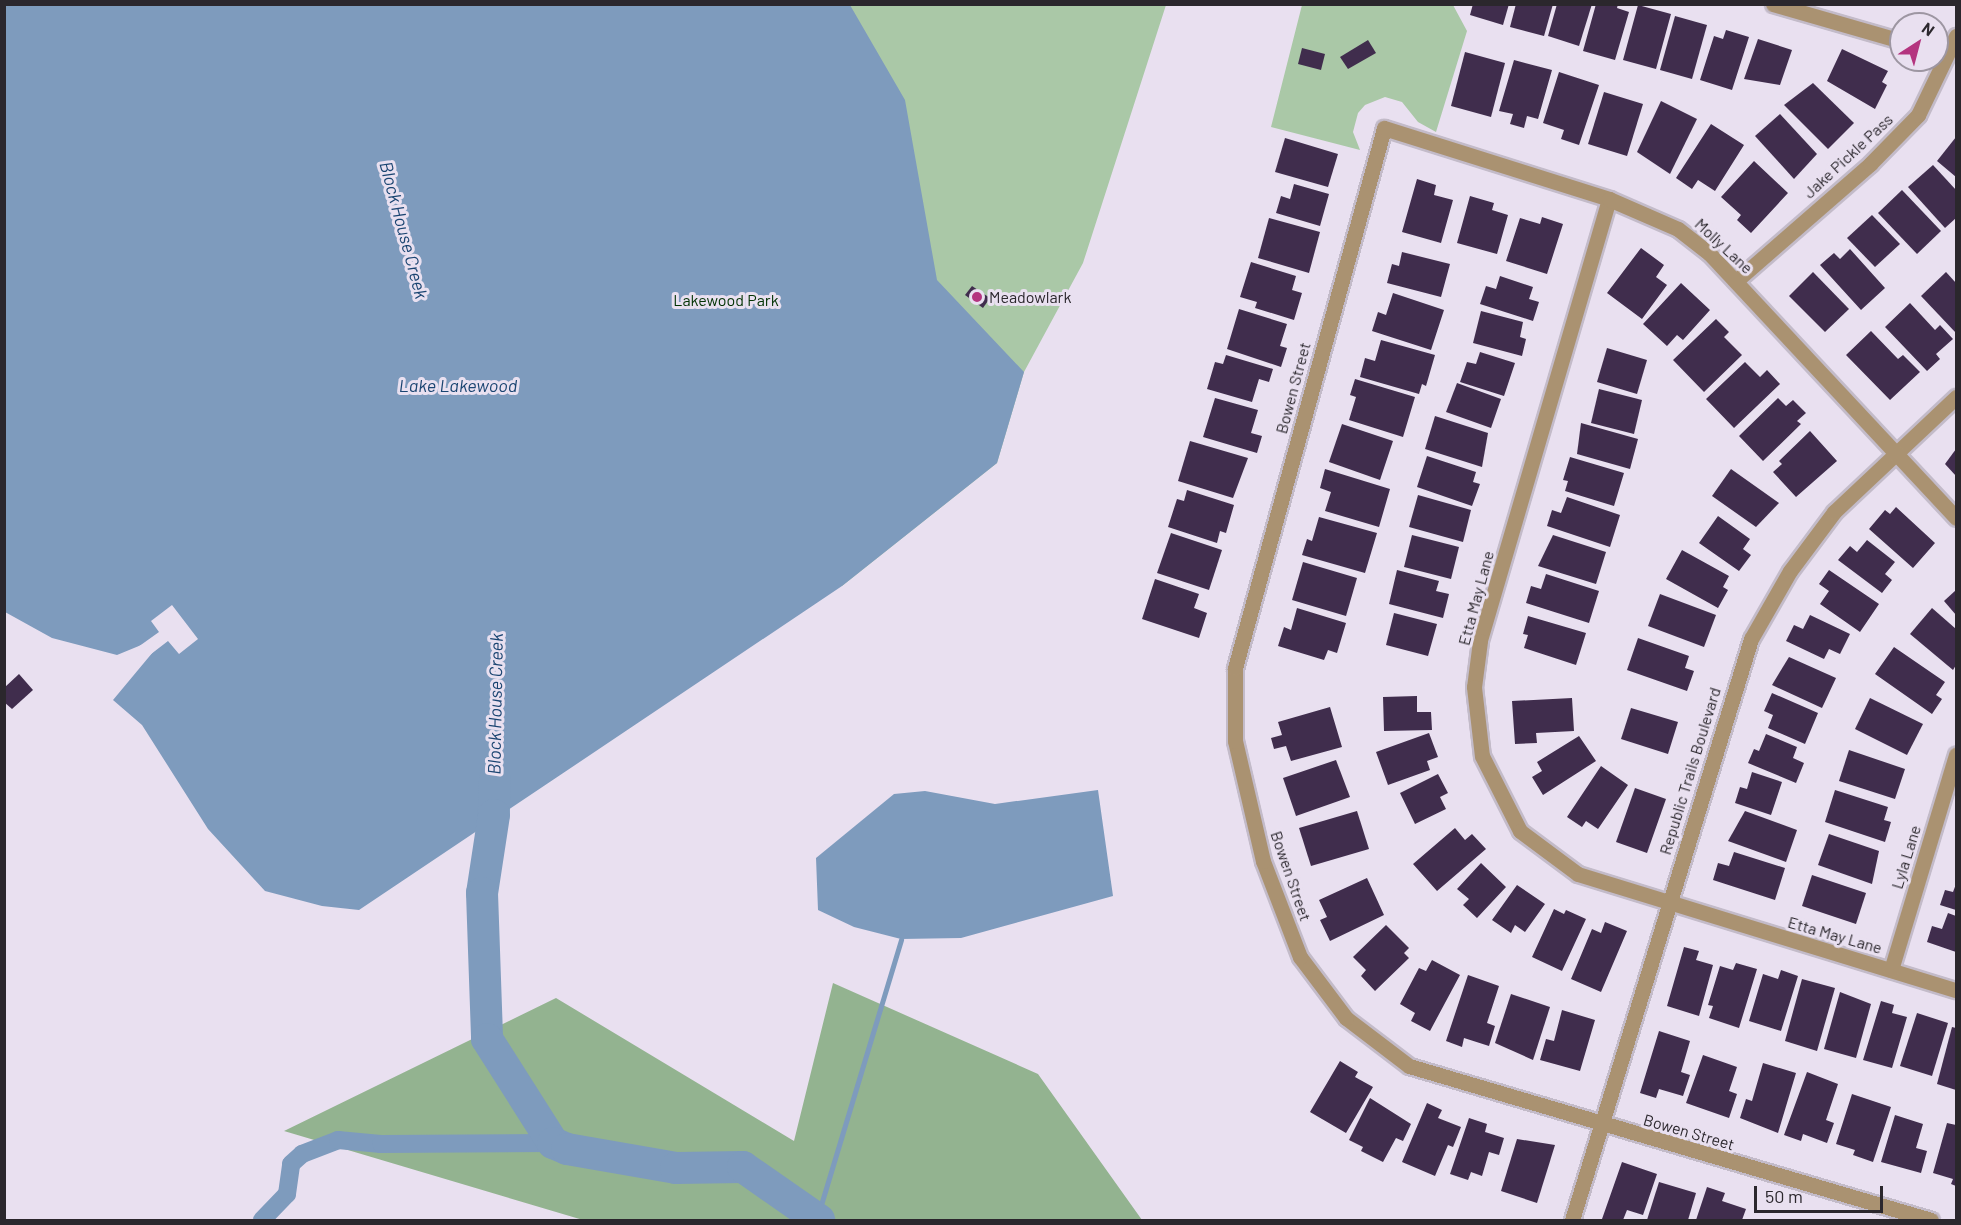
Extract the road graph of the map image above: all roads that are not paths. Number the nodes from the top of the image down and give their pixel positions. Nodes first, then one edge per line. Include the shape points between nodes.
1 (1773, 4) edge
2 (1889, 38) edge
3 (1935, 72) edge
4 (1384, 128) joint
5 (1609, 199) junction
6 (1736, 281) junction
7 (1956, 397) edge
8 (1897, 452) junction
9 (1956, 518) edge
10 (1956, 755) edge
11 (1668, 905) junction
12 (1891, 970) junction
13 (1956, 990) edge
14 (1602, 1125) junction
15 (1572, 1221) edge
16 (1930, 1221) edge

1 - 2 street
3 - 6 street, Jake Pickle Pass via 1918,115 1870,164
4 - 5 street, Molly Lane
4 - 14 street, Bowen Street via 1235,668 1236,741 1263,861 1300,957 1346,1018 1409,1066
5 - 6 street, Molly Lane via 1678,229
5 - 11 street, Etta May Lane via 1480,641 1474,687 1482,756 1520,831 1578,874
6 - 8 street, Molly Lane
7 - 8 street, Republic Trails Boulevard
8 - 9 street, Molly Lane
8 - 11 street, Republic Trails Boulevard via 1834,512 1790,571 1751,639
10 - 12 street, Lyla Lane
11 - 12 street, Etta May Lane
11 - 14 street, Republic Trails Boulevard
12 - 13 street, Etta May Lane
14 - 15 street, Republic Trails Boulevard
14 - 16 street, Bowen Street

